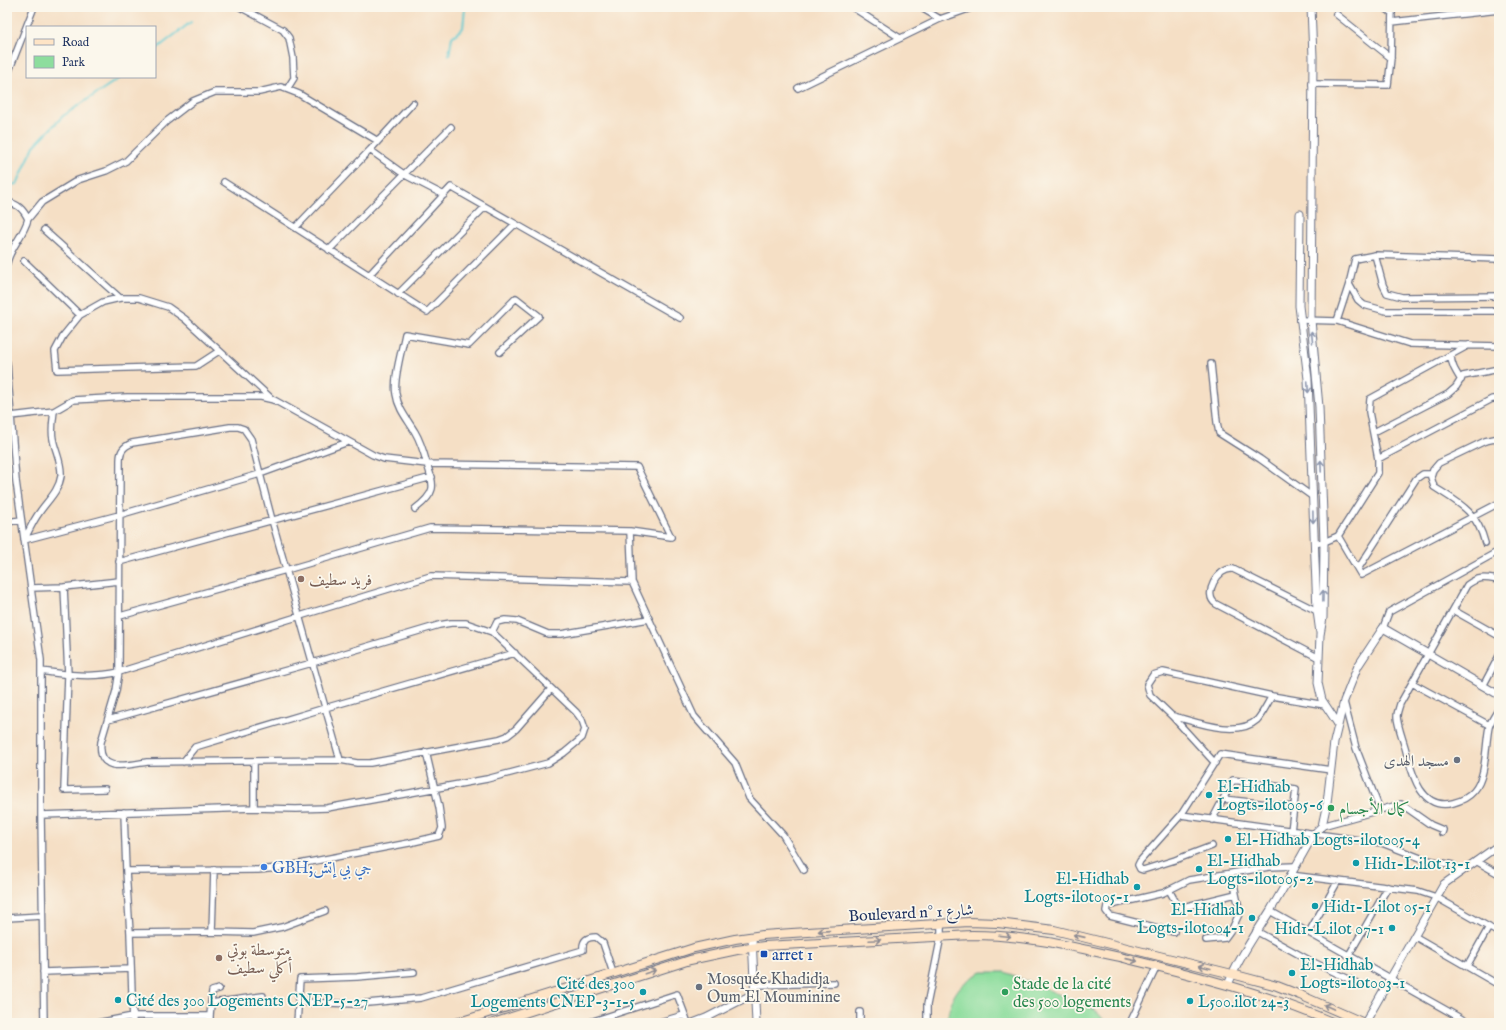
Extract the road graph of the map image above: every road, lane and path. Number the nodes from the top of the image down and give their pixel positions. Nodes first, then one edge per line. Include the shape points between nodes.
1 (34, 7) edge
2 (240, 7) edge
3 (852, 7) edge
4 (920, 7) edge
5 (974, 7) edge
6 (1311, 7) edge
7 (1384, 7) edge
8 (1392, 7) edge
9 (1499, 10) edge
10 (1336, 14) dead end
11 (1392, 14) junction
12 (940, 19) junction
13 (1392, 22) junction
14 (27, 26) edge
15 (26, 27) edge
16 (900, 38) junction
17 (1391, 58) junction
18 (7, 76) edge
19 (1312, 84) junction
20 (798, 88) dead end
21 (287, 90) junction
22 (413, 103) dead end
23 (451, 127) dead end
24 (378, 141) junction
25 (370, 150) junction
26 (405, 175) junction
27 (224, 182) dead end
28 (444, 195) junction
29 (7, 202) edge
30 (485, 207) junction
31 (1300, 214) dead end
32 (28, 219) junction
33 (515, 224) junction
34 (295, 228) junction
35 (44, 230) dead end
36 (330, 250) junction
37 (1375, 255) junction
38 (1499, 259) edge
39 (24, 261) dead end
40 (7, 263) edge
41 (369, 275) junction
42 (1349, 284) junction
43 (398, 294) junction
44 (1499, 296) edge
45 (120, 298) junction
46 (1499, 311) edge
47 (80, 315) junction
48 (680, 318) dead end
49 (1300, 320) junction
50 (1310, 320) junction
51 (1337, 321) junction
52 (1469, 345) junction
53 (1499, 346) edge
54 (219, 351) junction
55 (500, 352) dead end
56 (1451, 355) junction
57 (7, 363) edge
58 (1211, 364) dead end
59 (1499, 369) edge
60 (1461, 380) junction
61 (1499, 399) edge
62 (274, 400) junction
63 (8, 403) edge
64 (54, 411) junction
65 (11, 416) junction
66 (1374, 432) junction
67 (1320, 438) junction
68 (1499, 438) edge
69 (1311, 439) junction
70 (10, 442) edge
71 (348, 442) junction
72 (1378, 459) junction
73 (427, 464) junction
74 (260, 474) junction
75 (1432, 474) junction
76 (432, 477) junction
77 (1313, 497) junction
78 (1499, 503) edge
79 (415, 509) dead end
80 (119, 515) junction
81 (1474, 516) junction
82 (21, 520) junction
83 (272, 520) junction
84 (7, 522) edge
85 (630, 531) junction
86 (1338, 536) junction
87 (24, 540) junction
88 (1324, 542) junction
89 (1485, 543) dead end
90 (1314, 544) junction
91 (1499, 550) edge
92 (119, 562) junction
93 (1358, 569) junction
94 (286, 570) junction
95 (1499, 580) edge
96 (120, 581) junction
97 (632, 582) junction
98 (64, 587) junction
99 (31, 588) junction
100 (1453, 610) junction
101 (1317, 611) junction
102 (120, 616) junction
103 (300, 616) junction
104 (649, 619) junction
105 (1383, 628) junction
106 (492, 632) junction
107 (1320, 635) junction
108 (1499, 636) edge
109 (515, 653) junction
110 (1429, 654) junction
111 (1499, 656) edge
112 (1319, 658) junction
113 (312, 663) junction
114 (41, 671) junction
115 (119, 672) junction
116 (68, 675) junction
117 (1412, 683) junction
118 (1483, 686) junction
119 (551, 689) junction
120 (1499, 695) edge
121 (1272, 696) junction
122 (1344, 701) junction
123 (1325, 705) junction
124 (325, 708) junction
125 (1499, 708) edge
126 (1172, 716) junction
127 (108, 720) junction
128 (1338, 724) junction
129 (1489, 725) junction
130 (426, 752) junction
131 (340, 760) junction
132 (183, 762) junction
133 (254, 762) junction
134 (1215, 763) junction
135 (1331, 770) junction
136 (434, 788) junction
137 (106, 789) dead end
138 (1223, 798) junction
139 (1294, 807) junction
140 (254, 808) junction
141 (1380, 810) junction
142 (124, 812) junction
143 (40, 815) junction
144 (1180, 816) junction
145 (1212, 820) junction
146 (1322, 826) junction
147 (1291, 831) junction
148 (1442, 833) dead end
149 (1314, 834) junction
150 (1499, 845) edge
151 (1212, 846) dead end
152 (1476, 860) junction
153 (1295, 866) junction
154 (214, 870) junction
155 (804, 870) dead end
156 (126, 871) junction
157 (1460, 872) junction
158 (1232, 873) junction
159 (1499, 874) edge
160 (1290, 875) junction
161 (1338, 881) junction
162 (1388, 887) junction
163 (1169, 890) junction
164 (1236, 894) junction
165 (1436, 897) junction
166 (1270, 911) junction
167 (325, 912) dead end
168 (42, 916) junction
169 (7, 918) edge
170 (942, 923) junction
171 (1489, 927) junction
172 (1256, 931) junction
173 (212, 932) junction
174 (1174, 932) dead end
175 (1309, 932) junction
176 (130, 933) junction
177 (1499, 933) edge
178 (941, 936) junction
179 (1414, 936) junction
180 (752, 937) junction
181 (1206, 940) dead end
182 (752, 948) junction
183 (1349, 955) junction
184 (1157, 966) junction
185 (1467, 966) junction
186 (131, 969) junction
187 (43, 972) junction
188 (414, 972) dead end
189 (614, 973) junction
190 (1232, 974) junction
191 (1390, 978) junction
192 (834, 983) dead end
193 (1356, 983) dead end
194 (754, 985) junction
195 (1228, 985) junction
196 (1499, 985) edge
197 (219, 989) dead end
198 (755, 993) junction
199 (263, 996) dead end
200 (298, 1002) junction
201 (211, 1003) junction
202 (860, 1012) dead end
203 (684, 1015) junction
204 (133, 1016) junction
205 (210, 1016) junction
206 (754, 1022) edge
207 (44, 1023) edge
208 (96, 1023) edge
209 (133, 1023) edge
210 (210, 1023) edge
211 (297, 1023) edge
212 (456, 1023) edge
213 (493, 1023) edge
214 (587, 1023) edge
215 (656, 1023) edge
216 (688, 1023) edge
217 (693, 1023) edge
218 (860, 1023) edge
219 (927, 1023) edge
220 (1130, 1023) edge
221 (1334, 1023) edge
222 (1365, 1023) edge
223 (1469, 1023) edge

1 - 14 street
2 - 21 street via 283,30 289,38 294,78
3 - 16 street
4 - 12 street
5 - 12 street
6 - 19 street
7 - 11 street
8 - 11 street
9 - 13 street
10 - 17 street
11 - 13 street
12 - 16 street
13 - 17 street
15 - 18 street
16 - 20 street
17 - 19 street via 1388,85
19 - 50 street
21 - 24 street via 299,94
21 - 32 street via 281,87 259,92 215,92 193,101 167,121 126,161 78,180 42,202
22 - 24 street
23 - 26 street
24 - 25 street
25 - 26 street
25 - 34 street
26 - 28 street
26 - 36 street
27 - 34 street
28 - 30 street via 451,187
28 - 41 street
29 - 32 street via 16,204 24,210
30 - 33 street
30 - 43 street
31 - 49 street
32 - 40 street
33 - 43 street via 427,312
33 - 48 street
34 - 36 street
35 - 45 street
36 - 41 street
37 - 38 street
37 - 42 street via 1355,259
37 - 44 street via 1383,286 1387,292 1402,297
39 - 47 street
41 - 43 street
42 - 46 street via 1364,305 1386,311
42 - 51 street
45 - 47 street via 103,302
45 - 54 street via 139,298 168,307 185,319
47 - 54 street via 63,336 56,351 57,370 196,366
49 - 50 street
49 -> 69 street via 1308,380
50 - 51 street
67 -> 50 street
51 - 52 street via 1410,344
52 - 53 street
52 - 56 street
54 - 62 street
55 - 73 street via 540,316 516,298 469,345 405,334 395,394 401,411 415,432
56 - 60 street via 1451,362
56 - 66 street via 1370,399 1369,412
57 - 63 street
58 - 77 street via 1219,433
59 - 60 street via 1463,376
60 - 66 street via 1448,394
61 - 72 street via 1492,399
62 - 64 street via 261,397 127,397 73,400
62 - 71 street
63 - 65 street
64 - 65 street
64 - 87 street via 53,438 61,475 51,499 39,512
65 - 70 street
66 - 72 street
67 - 69 street
88 -> 67 street
68 - 75 street via 1485,441 1439,463
69 - 77 street
70 - 82 street
71 - 73 street via 384,459
71 - 74 street
72 - 86 street via 1378,473
73 - 76 street
73 - 85 street via 637,467 671,537
74 - 80 street
74 - 80 street via 252,439 244,428 132,443 120,454
74 - 83 street
75 - 81 street via 1434,487 1459,502
75 - 93 street via 1423,474 1416,479
76 - 79 street via 432,493
76 - 83 street
77 -> 90 street
78 - 81 street
80 - 87 street
80 - 92 street
81 - 89 street
81 - 93 street via 1361,575
82 - 84 street
82 - 87 street
83 - 92 street
83 - 94 street
85 - 94 street via 430,528
85 - 97 street
86 - 88 street
86 - 93 street
87 - 99 street
88 - 90 street
107 -> 88 street via 1323,618
90 - 101 street
91 - 105 street via 1389,612
92 - 96 street
94 - 102 street
94 - 103 street
95 - 100 street via 1485,577 1475,579 1467,585
96 - 98 street
96 - 102 street
97 - 103 street via 431,576
97 - 104 street
98 - 99 street
98 - 116 street
99 - 114 street
100 - 108 street
100 - 110 street
101 - 107 street
101 - 112 street via 1233,569 1221,572 1210,594 1216,604
102 - 115 street
103 - 113 street
103 - 115 street
104 - 106 street via 561,634 548,634 523,623 505,620 497,622
104 - 155 street via 694,716 736,763 749,798 783,835
105 - 110 street
105 - 122 street via 1358,666
106 - 109 street
106 - 113 street via 466,623 439,625
107 - 112 street
109 - 119 street
109 - 124 street
110 - 117 street
110 - 118 street
111 - 118 street
112 - 123 street via 1319,689
113 - 124 street
113 - 127 street
114 - 116 street
114 - 143 street
115 - 116 street via 108,675
115 - 127 street
116 - 137 street via 64,790
117 - 129 street
117 - 129 street via 1400,704 1397,717 1412,775 1418,788 1438,804 1464,800 1474,792 1482,771
118 - 120 street
119 - 130 street via 507,736
119 - 136 street via 582,720 585,729 582,738 548,763 487,779
121 - 123 street
121 - 126 street via 1256,720 1241,728 1230,729
121 - 126 street via 1163,672 1156,673 1148,681 1148,692
122 - 128 street
122 - 141 street via 1356,748
123 - 128 street
124 - 131 street
124 - 132 street via 195,747
125 - 129 street
126 - 134 street
127 - 132 street via 100,751 109,764 128,766 147,762
128 - 135 street
130 - 131 street via 370,763
130 - 136 street
131 - 133 street
132 - 133 street
133 - 140 street
134 - 135 street via 1220,754
134 - 144 street
135 - 146 street
136 - 140 street via 327,808
136 - 154 street via 442,828 439,836 278,868
138 - 139 street
138 - 139 street via 1233,780 1296,789
138 - 145 street
139 - 147 street
140 - 142 street
141 - 146 street
141 - 148 street via 1401,804 1431,825 1443,830
142 - 143 street
142 - 156 street
143 - 168 street
144 - 145 street
144 - 151 street via 1140,861 1140,869 1175,860
145 - 147 street
146 - 149 street
147 - 149 street
149 - 153 street
149 - 157 street via 1382,843 1423,859 1453,865
150 - 152 street
152 - 157 street
152 - 159 street
153 - 158 street via 1270,866
153 - 160 street
154 - 156 street
154 - 173 street
156 - 176 street
157 - 165 street via 1444,884
158 - 163 street via 1189,880
158 - 164 street
160 - 161 street
160 - 166 street
161 - 162 street
161 - 175 street
162 - 165 street via 1418,890
162 - 183 street
163 - 164 street via 1179,908
163 - 174 street via 1107,906 1106,911 1110,916
164 - 181 street via 1240,912 1233,927 1225,938
165 - 171 street
165 - 179 street
166 - 172 street
166 - 175 street
167 - 173 street via 253,934
168 - 169 street
168 - 187 street
170 - 178 street
170 -> 180 main road, Boulevard n° شارع 1
190 -> 170 main road, Boulevard n° شارع 1 via 1039,928 998,923
171 - 177 street
171 - 185 street
172 - 190 street
172 - 193 street
173 - 176 street
175 - 183 street
176 - 186 street
182 -> 178 main road, Boulevard n° شارع 1
178 -> 184 main road, Boulevard n° شارع 1 via 1001,935 1030,938
178 - 219 street via 926,1005
179 - 185 street
179 - 191 street
180 - 182 street
180 - 189 main road, Boulevard n° شارع 1 via 694,948
182 - 194 street
213 -> 182 main road, Boulevard n° شارع 1 via 690,960
183 - 191 street
184 - 195 main road, Boulevard n° شارع 1
184 - 220 street
185 - 196 street
186 - 187 street
186 - 204 street
187 - 207 street
188 - 200 street via 300,979
189 - 200 street via 603,943 596,937 591,937 584,941 583,950 421,998 358,1004
189 - 212 main road, Boulevard n° شارع 1
190 - 195 street
222 -> 190 main road, Boulevard n° شارع 1 via 1277,986
191 - 222 street
191 - 223 street
192 - 194 street
194 - 198 street
195 - 221 main road, Boulevard n° شارع 1 via 1292,1005
197 - 201 street via 212,991
198 - 206 street
198 - 217 street
199 - 201 street
200 - 211 street
201 - 205 street
202 - 218 street
203 - 214 street via 677,994
203 - 215 street
203 - 216 street
204 - 205 street
204 - 208 street
204 - 209 street
205 - 210 street

